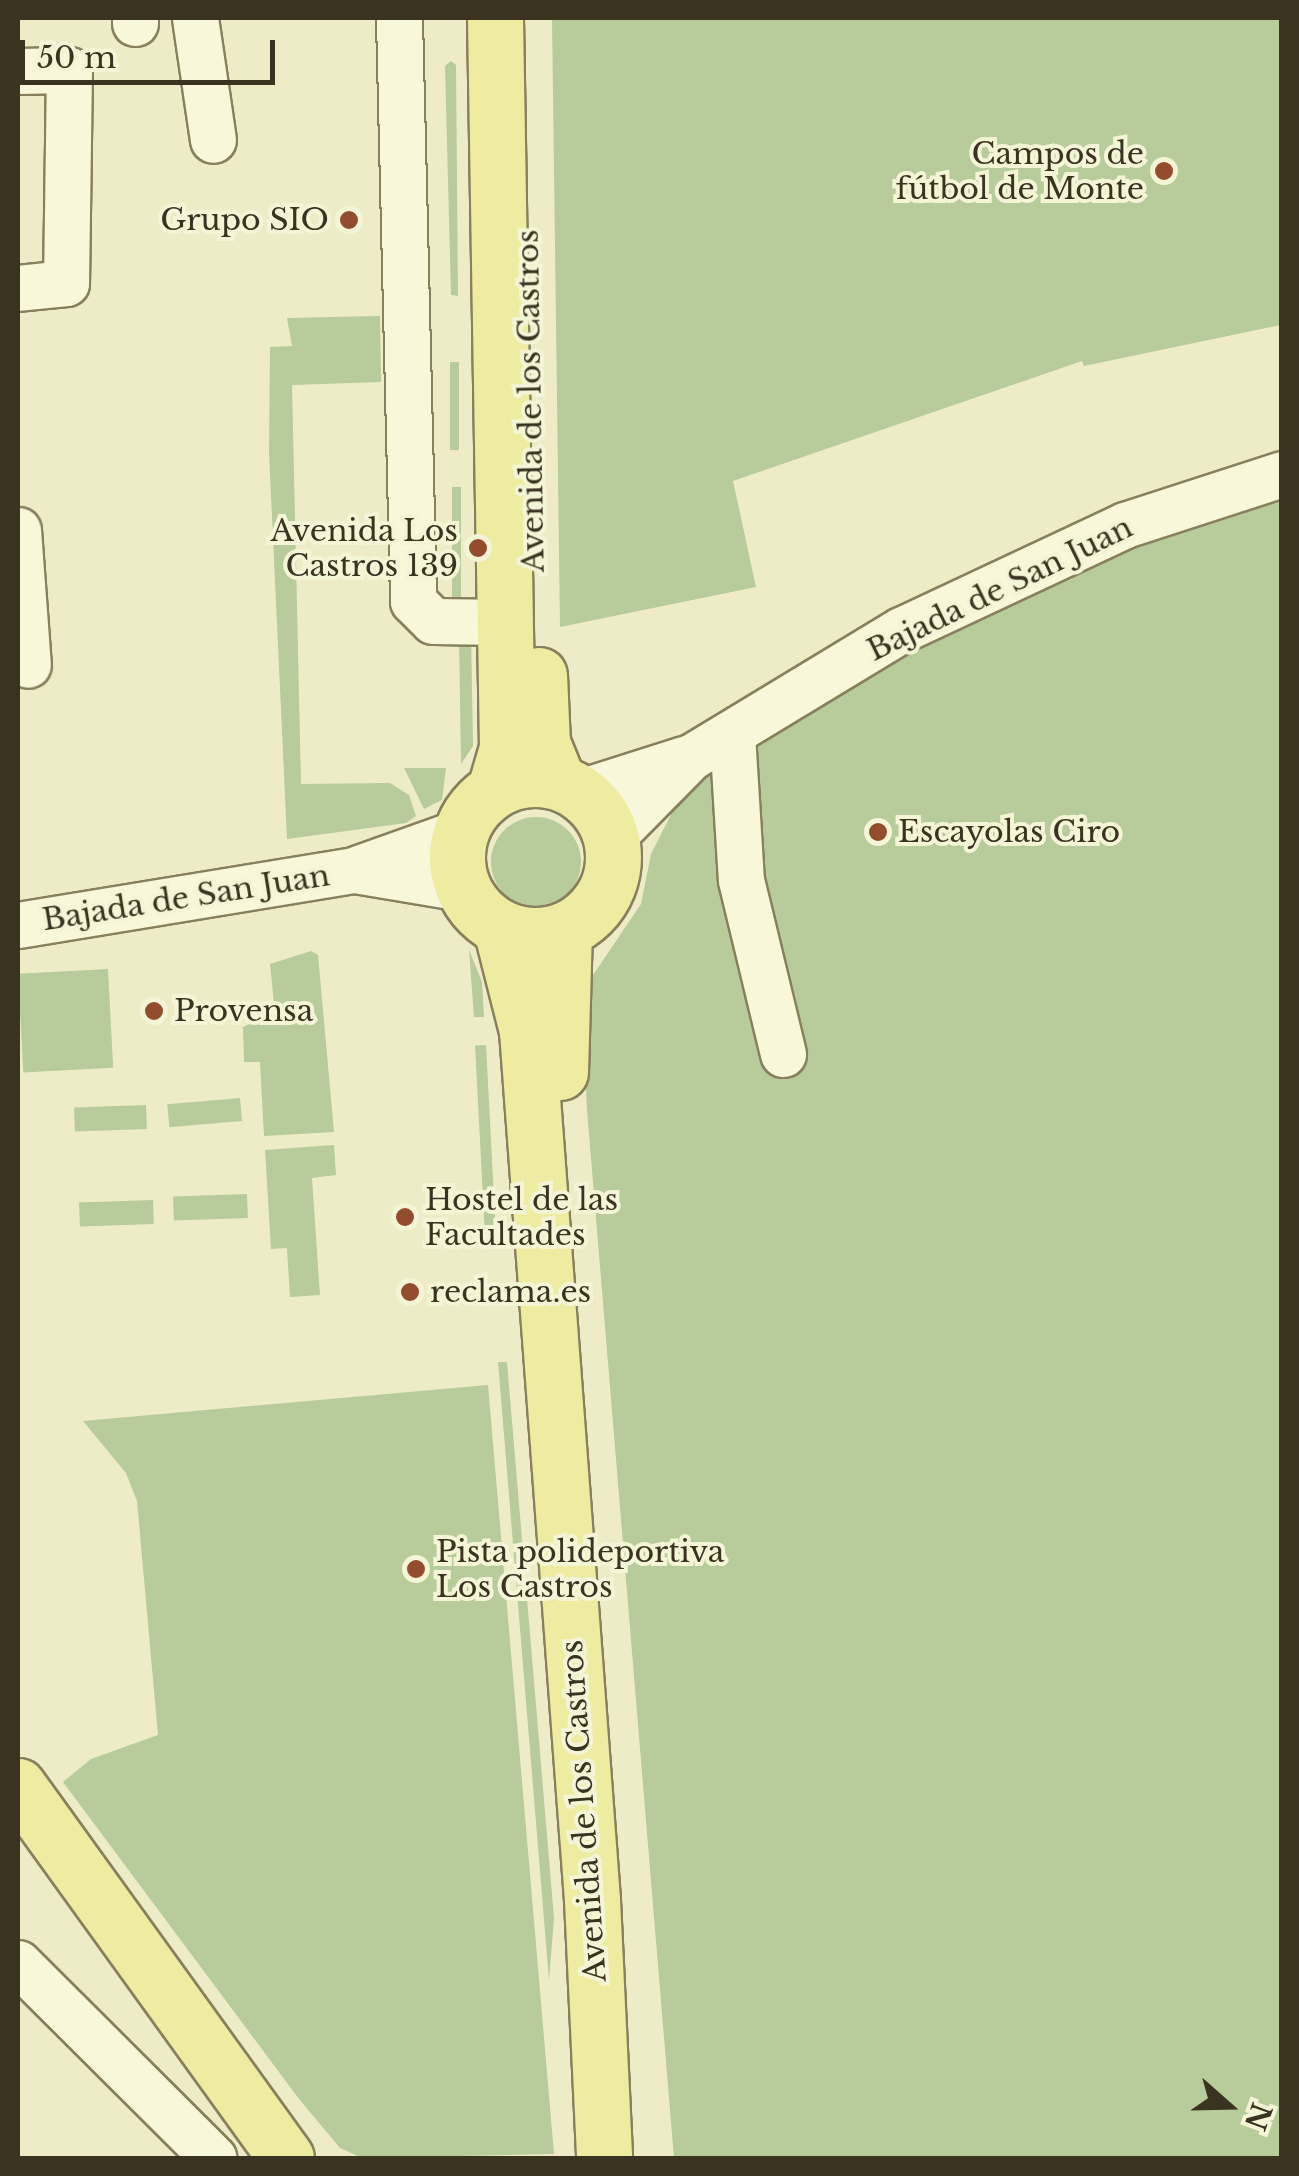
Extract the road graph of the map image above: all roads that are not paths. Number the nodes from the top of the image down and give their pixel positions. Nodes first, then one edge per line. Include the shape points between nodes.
1 (194, 18) edge
2 (398, 18) edge
3 (494, 18) edge
4 (524, 18) edge
5 (18, 71) edge
6 (214, 140) dead end
7 (18, 288) edge
8 (1282, 474) edge
9 (18, 530) edge
10 (19, 592) edge
11 (507, 622) junction
12 (28, 664) dead end
13 (732, 734) junction
14 (691, 757) junction
15 (569, 787) junction
16 (494, 790) junction
17 (460, 832) junction
18 (611, 838) junction
19 (355, 870) junction
20 (462, 888) junction
21 (18, 926) edge
22 (501, 928) junction
23 (564, 930) junction
24 (784, 1054) dead end
25 (18, 1786) edge
26 (18, 1963) edge
27 (253, 2112) junction
28 (608, 2154) edge
29 (214, 2158) edge
30 (286, 2158) edge
31 (309, 2158) edge

1 - 6 street
2 - 11 street via 413,601 433,621
3 - 11 main road, Avenida de los Castros
4 - 15 main road, Avenida de los Castros via 542,744
5 - 7 street via 69,70 66,283
8 - 13 street, Bajada de San Juan via 1124,525 1035,566 902,630
9 - 10 street
10 - 12 street
11 - 16 main road, Avenida de los Castros via 507,748
13 - 14 street, Bajada de San Juan
13 - 24 street via 742,880
14 - 15 street, Bajada de San Juan
14 - 18 street, Bajada de San Juan
15 - 16 main road via 514,781
15 - 18 main road via 600,812
16 - 17 main road
17 - 19 street, Bajada de San Juan
17 - 20 main road
18 - 23 main road via 613,866 605,893 588,916
19 - 20 street, Bajada de San Juan
19 - 21 street, Bajada de San Juan
20 - 22 main road via 478,912
22 - 23 main road via 532,936
22 - 28 main road, Avenida de los Castros via 528,1031
23 - 28 main road, Avenida de los Castros via 556,1030
25 - 27 main road
26 - 29 street
27 - 30 main road
27 - 31 main road

